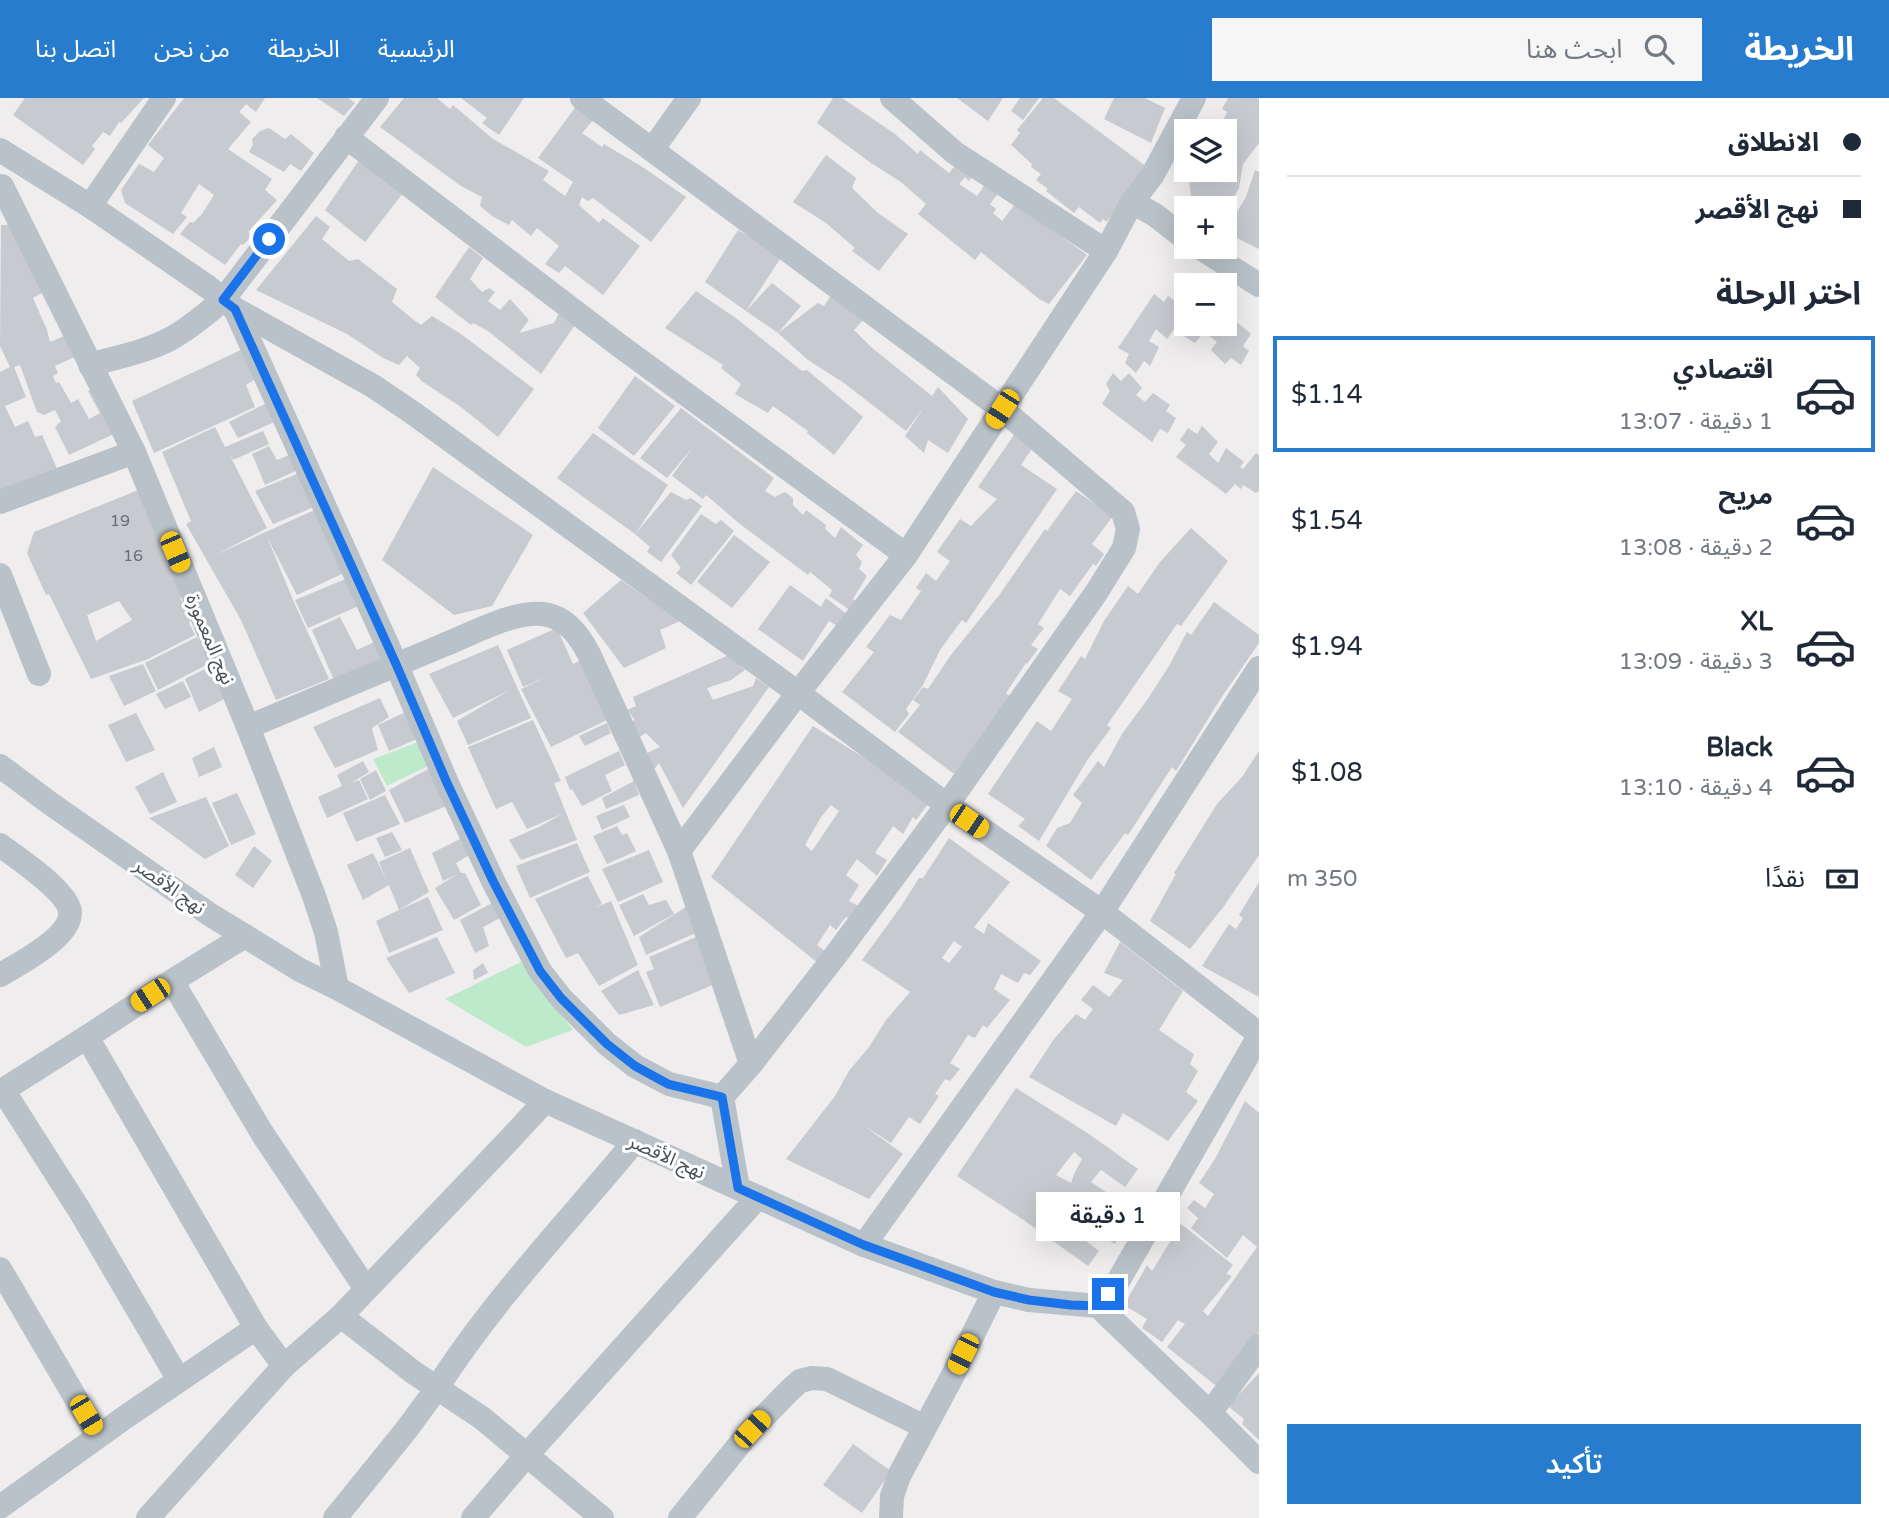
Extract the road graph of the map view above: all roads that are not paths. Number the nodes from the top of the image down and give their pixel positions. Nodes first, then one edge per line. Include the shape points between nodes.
1 (164, 98) edge
2 (377, 98) edge
3 (582, 98) edge
4 (689, 98) edge
5 (892, 98) edge
6 (1194, 98) edge
7 (346, 137) junction
8 (652, 150) junction
9 (7, 154) edge
10 (1, 188) edge
11 (1132, 202) junction
12 (90, 206) junction
13 (1174, 230) edge
14 (1106, 251) junction
15 (1221, 259) edge
16 (1257, 279) edge
17 (229, 304) junction
18 (90, 365) junction
19 (1002, 409) junction
20 (134, 452) junction
21 (0, 502) edge
22 (906, 555) junction
23 (0, 575) edge
24 (396, 664) junction
25 (1259, 668) edge
26 (39, 674) dead end
27 (798, 693) junction
28 (248, 727) junction
29 (0, 766) edge
30 (947, 805) junction
31 (0, 845) edge
32 (679, 850) junction
33 (1102, 912) junction
34 (245, 936) junction
35 (0, 975) edge
36 (172, 981) junction
37 (337, 988) junction
38 (1259, 1035) edge
39 (86, 1037) junction
40 (751, 1064) junction
41 (2, 1091) edge
42 (722, 1097) junction
43 (545, 1101) junction
44 (635, 1141) junction
45 (748, 1192) junction
46 (864, 1245) junction
47 (0, 1269) edge
48 (366, 1289) junction
49 (994, 1292) junction
50 (1098, 1306) junction
51 (341, 1316) junction
52 (256, 1328) junction
53 (1259, 1346) edge
54 (284, 1366) junction
55 (179, 1380) junction
56 (437, 1388) junction
57 (1210, 1413) junction
58 (925, 1427) junction
59 (98, 1436) junction
60 (526, 1456) junction
61 (1259, 1462) edge
62 (0, 1507) edge
63 (148, 1518) edge
64 (335, 1518) edge
65 (473, 1518) edge
66 (602, 1518) edge
67 (680, 1518) edge
68 (891, 1518) edge

1 - 12 street
2 - 7 street
3 - 8 street
4 - 8 street
5 - 14 street via 955,153
6 - 11 street via 1152,176
7 - 17 street
7 - 22 street via 620,346
8 - 19 street
9 - 10 street
9 - 12 street
10 - 18 street, نهج المعمورة
11 - 13 street
11 - 14 street
12 - 17 street
14 - 19 street
15 - 16 street
17 - 18 street via 168,340
17 - 24 street
17 - 27 street via 373,386
18 - 20 street, نهج المعمورة
19 - 22 street
19 - 30 street via 1123,512 1128,529 1124,548 1096,593
20 - 21 street
20 - 28 street, نهج المعمورة
22 - 27 street
23 - 26 street
24 - 28 street
24 - 32 street via 524,614 555,616 578,633
24 - 42 street via 447,783 540,971 561,998 635,1066 668,1084
25 - 33 street
27 - 30 street
27 - 32 street
28 - 37 street, نهج المعمورة via 314,896
29 - 34 street, نهج الأقصر
30 - 33 street
30 - 40 street
31 - 35 street via 60,893 70,912 61,934
32 - 40 street
33 - 38 street
33 - 46 street
34 - 36 street
34 - 37 street, نهج الأقصر
36 - 39 street
36 - 48 street via 262,1133
37 - 43 street, نهج الأقصر
38 - 50 street via 1118,1283
39 - 41 street
39 - 52 street
40 - 42 street
41 - 55 street via 80,1211
42 - 45 street
43 - 44 street, نهج الأقصر
43 - 48 street
44 - 45 street, نهج الأقصر
44 - 56 street via 503,1297
45 - 46 street, نهج الأقصر
45 - 60 street
46 - 49 street, نهج الأقصر
47 - 59 street
48 - 51 street
49 - 50 street, نهج الأقصر
49 - 58 street
50 - 57 street
51 - 54 street
51 - 56 street
52 - 54 street
52 - 55 street
53 - 57 street
54 - 63 street
55 - 59 street
56 - 60 street
56 - 64 street
57 - 61 street
58 - 67 street via 827,1379 800,1381 752,1429
58 - 68 street via 899,1476
59 - 62 street
60 - 65 street
60 - 66 street

